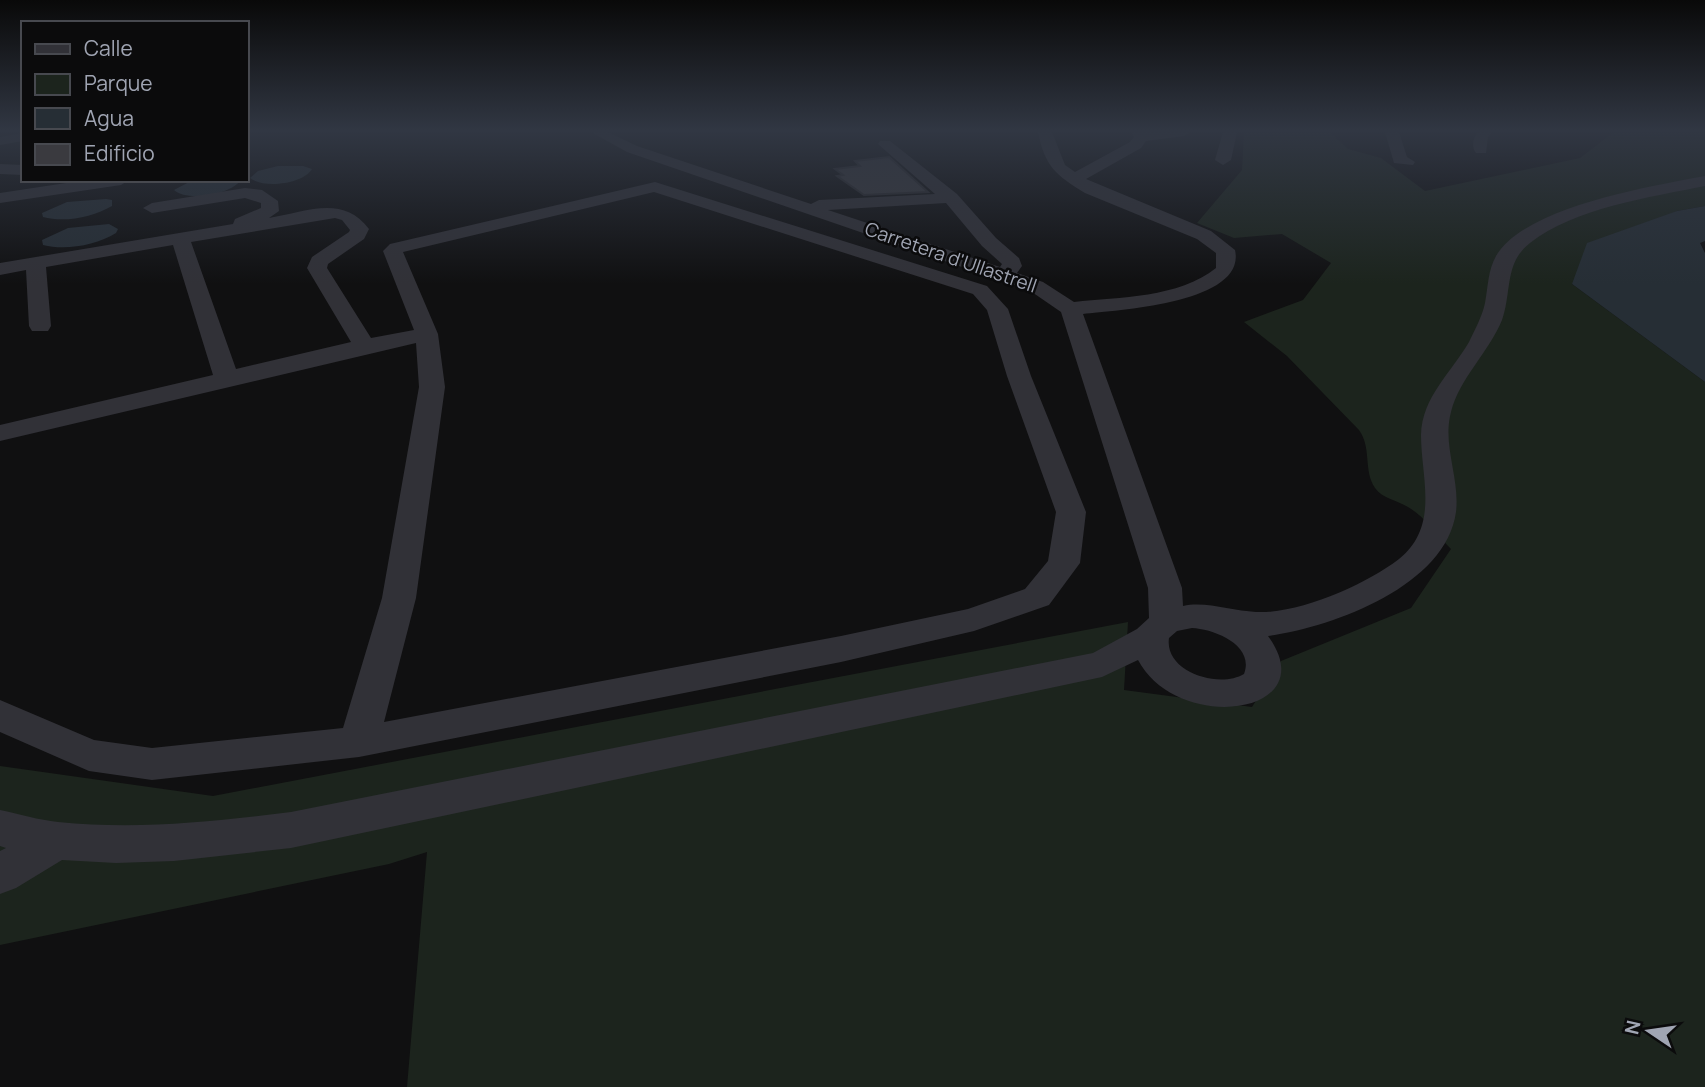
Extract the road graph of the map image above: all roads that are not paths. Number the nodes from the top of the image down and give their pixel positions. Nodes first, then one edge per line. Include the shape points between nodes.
1 (103, 183) edge
2 (734, 183) edge
3 (932, 183) edge
4 (1080, 183) edge
5 (1698, 183) edge
6 (0, 198) edge
7 (951, 198) junction
8 (807, 207) junction
9 (216, 231) junction
10 (171, 239) junction
11 (36, 262) junction
12 (0, 269) edge
13 (1004, 274) junction
14 (1070, 309) junction
15 (40, 326) dead end
16 (427, 334) junction
17 (365, 346) junction
18 (227, 379) junction
19 (0, 433) edge
20 (1179, 617) junction
21 (1264, 635) junction
22 (1102, 664) junction
23 (1164, 672) junction
24 (0, 715) edge
25 (359, 742) junction
26 (0, 828) edge
27 (56, 841) junction
28 (0, 874) edge

1 - 6 street
2 - 8 street, Carretera d'Ullastrell
3 - 7 street
4 - 14 street via 1204,235 1225,250 1227,260 1225,271 1196,288
5 - 21 street via 1579,212 1544,227 1508,252 1491,319 1438,410 1441,512 1430,541 1412,565 1379,586
7 - 8 street
7 - 13 street via 1012,262
8 - 13 street, Carretera d'Ullastrell
9 - 10 street
9 - 10 street via 270,211 269,201 245,193 150,202
9 - 17 street via 336,212 348,216 360,229 357,235 319,261 317,268
10 - 11 street
10 - 18 street
11 - 12 street
11 - 15 street
13 - 14 street, Carretera d'Ullastrell via 1036,286
14 - 20 street
16 - 17 street
16 - 25 street via 432,387 400,598
16 - 25 street via 393,251 397,248 650,187 980,290 997,309 1071,512 1064,563 1037,597 974,619
17 - 18 street
18 - 19 street
20 - 21 street
20 - 22 street
20 - 23 street via 1150,648
21 - 23 street via 1266,668 1254,687 1242,692 1209,693
22 - 23 street
22 - 27 street via 290,830 133,845
24 - 25 street via 89,755 152,764
26 - 27 street
27 - 28 street

